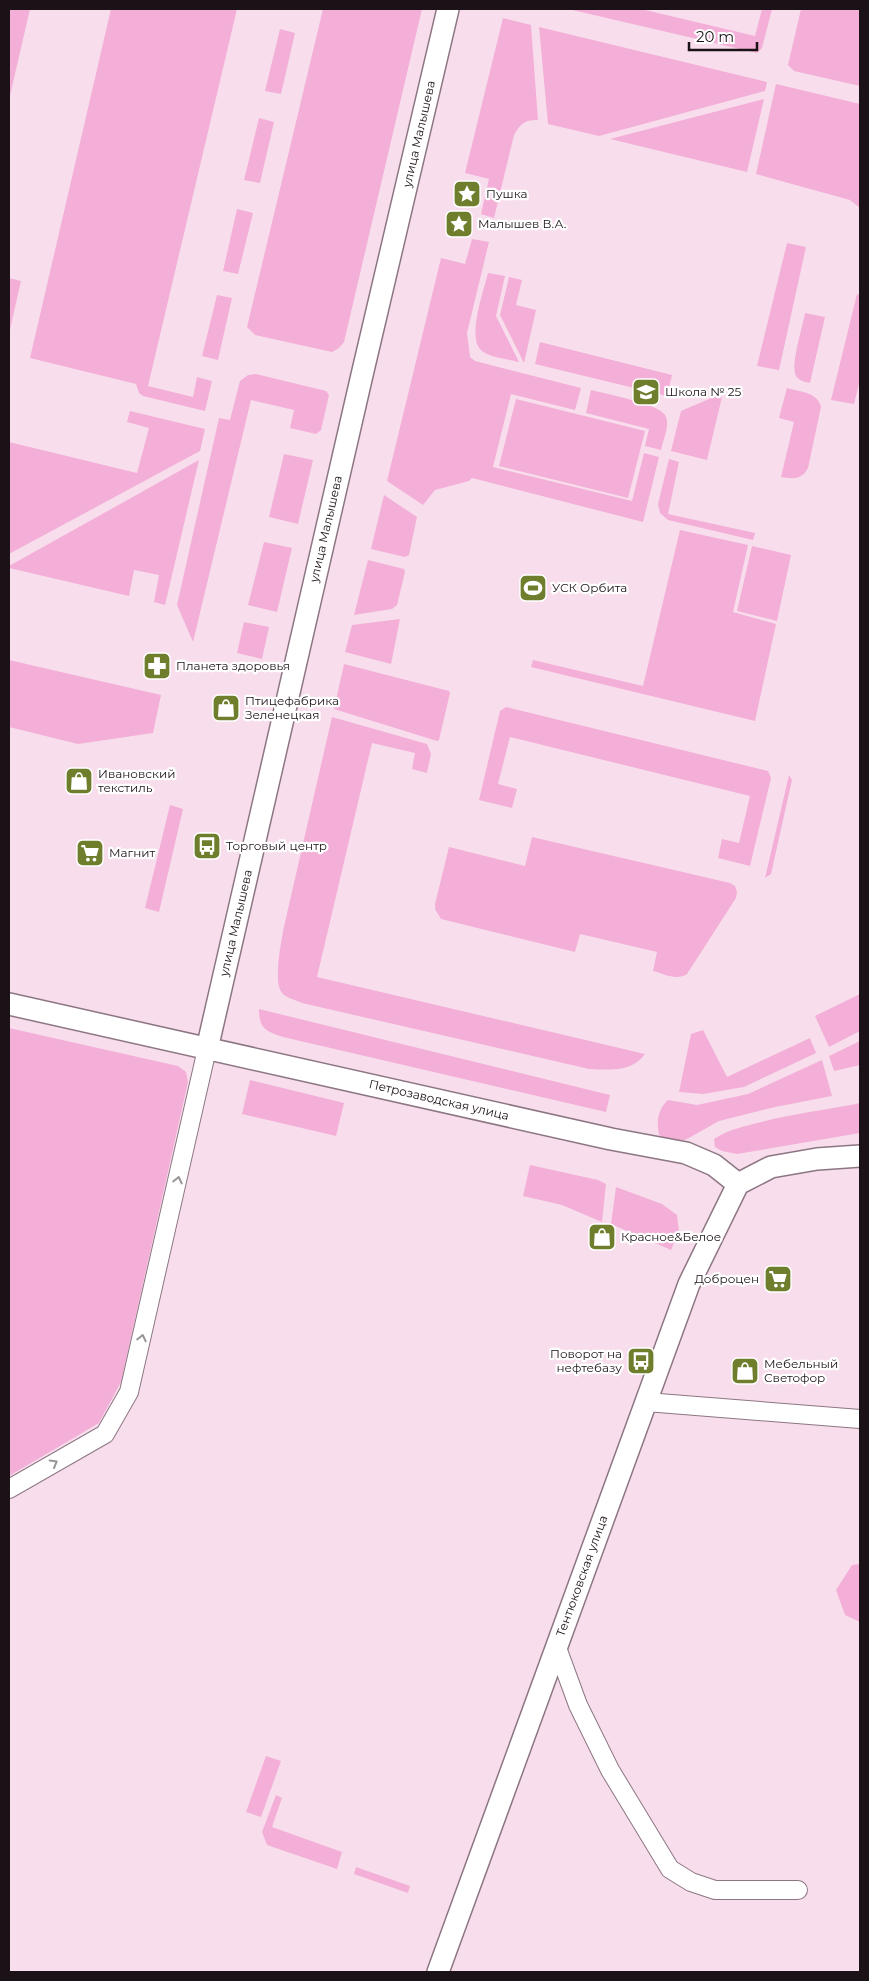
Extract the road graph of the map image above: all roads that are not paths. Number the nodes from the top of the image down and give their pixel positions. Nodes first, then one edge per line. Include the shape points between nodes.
1 (448, 9) edge
2 (9, 1004) edge
3 (207, 1049) junction
4 (860, 1156) edge
5 (738, 1184) junction
6 (646, 1402) junction
7 (860, 1419) edge
8 (9, 1489) edge
9 (556, 1646) junction
10 (798, 1890) dead end
11 (438, 1972) edge

1 - 3 street, улица Малышева
2 - 3 street, Петрозаводская улица
3 - 5 street, Петрозаводская улица via 686,1153 714,1165
8 -> 3 street via 105,1434 129,1392
4 - 5 street via 771,1167
5 - 6 street, Тентюковская улица via 689,1284
6 - 7 street
6 - 9 street, Тентюковская улица
9 - 10 street via 578,1705 610,1770 670,1869 691,1882 715,1890
9 - 11 street, Тентюковская улица

